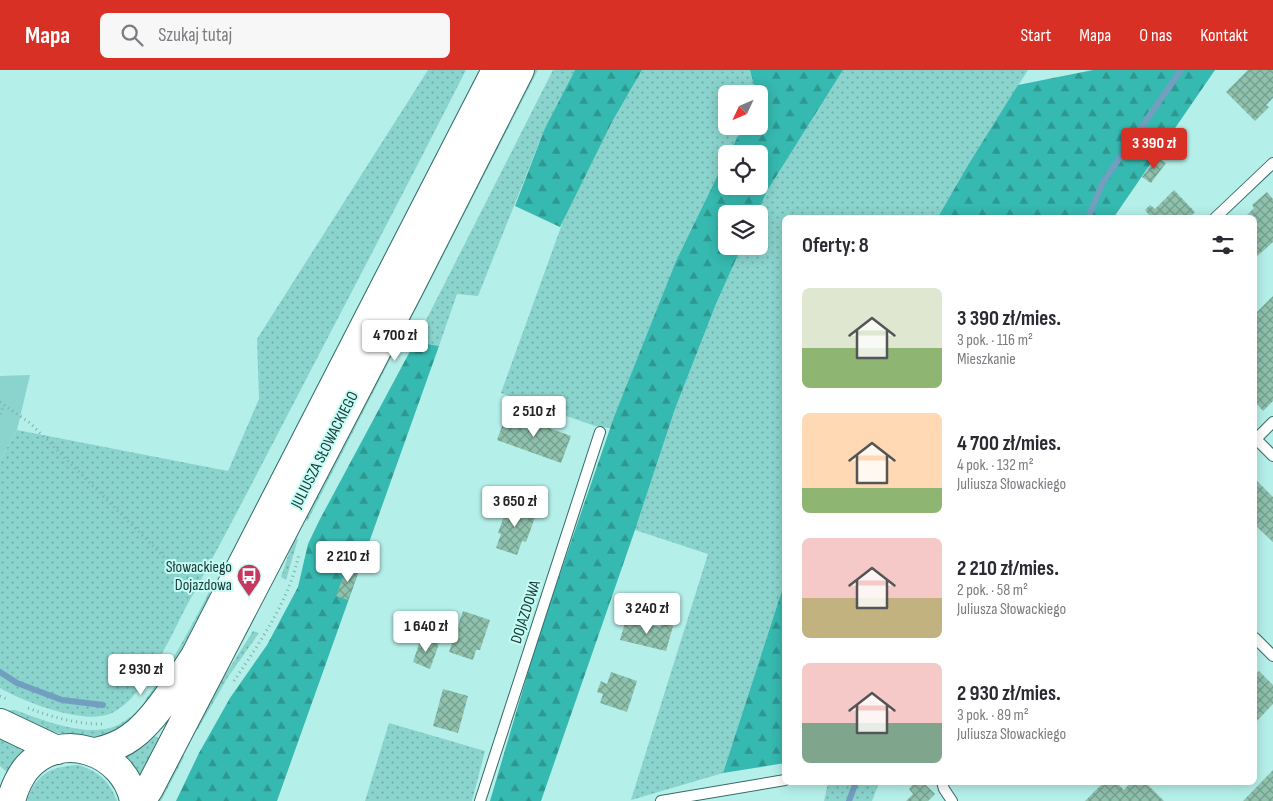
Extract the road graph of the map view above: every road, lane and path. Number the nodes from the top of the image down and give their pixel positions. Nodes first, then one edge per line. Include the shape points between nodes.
1 (496, 70) edge
2 (520, 70) edge
3 (1273, 163) edge
4 (1218, 215) edge
5 (0, 402) edge
6 (4, 405) junction
7 (0, 414) edge
8 (1273, 422) edge
9 (600, 432) dead end
10 (1257, 437) edge
11 (1257, 441) edge
12 (1273, 456) edge
13 (184, 568) dead end
14 (1257, 640) edge
15 (1273, 656) edge
16 (0, 696) edge
17 (21, 705) dead end
18 (7, 713) edge
19 (108, 722) dead end
20 (57, 750) junction
21 (96, 752) junction
22 (782, 781) edge
23 (0, 785) edge
24 (943, 785) edge
25 (11, 801) edge
26 (134, 801) edge
27 (141, 801) edge
28 (480, 801) edge
29 (660, 801) edge
30 (952, 801) edge

1 - 21 main road, JULIUSZA SŁOWACKIEGO via 195,656 167,698 132,737 113,748
2 - 27 main road, JULIUSZA SŁOWACKIEGO
3 - 4 lane
5 - 6 path
6 - 7 path
6 - 13 path via 30,423 165,558
8 - 10 lane
9 - 28 lane, DOJAZDOWA
11 - 12 lane
14 - 15 lane
16 - 18 path
17 - 19 path via 85,724
18 - 20 main road
20 - 21 main road via 76,748
20 - 25 main road via 26,768 16,783
21 - 26 main road via 112,761 124,774
22 - 29 lane
23 - 25 main road
24 - 30 lane

